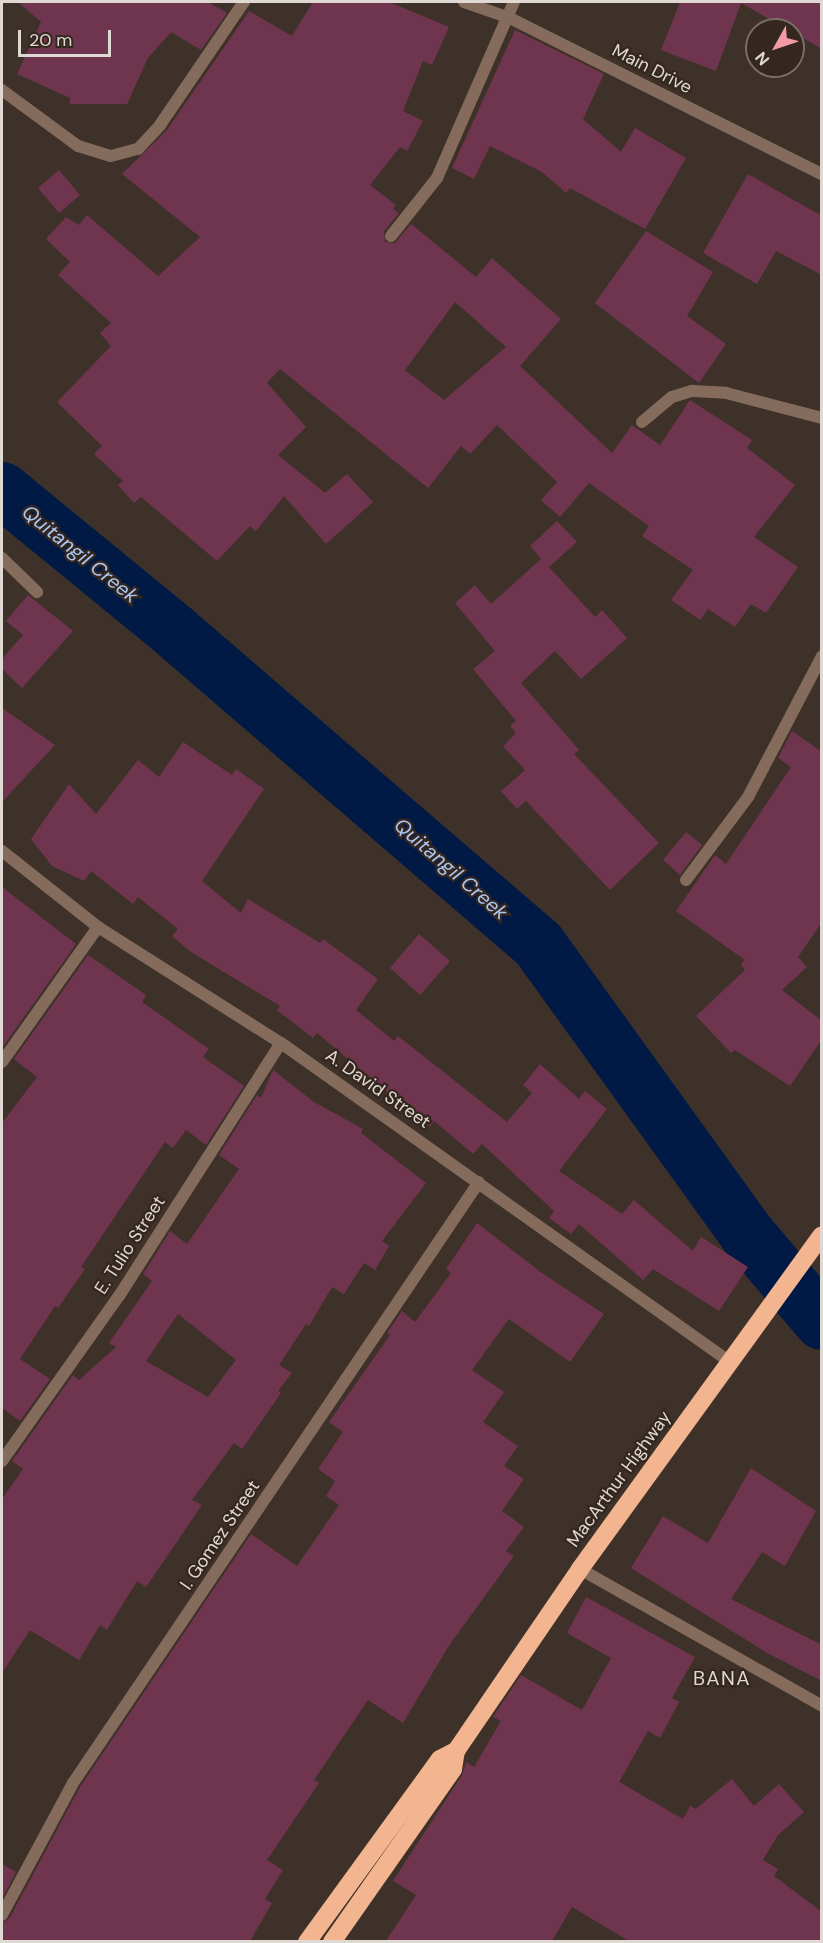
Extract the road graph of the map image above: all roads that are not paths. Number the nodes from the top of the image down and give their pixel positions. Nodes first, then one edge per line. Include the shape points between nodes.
1 (244, 2) edge
2 (464, 2) edge
3 (514, 2) edge
4 (510, 18) junction
5 (2, 90) edge
6 (822, 174) edge
7 (392, 236) dead end
8 (822, 418) edge
9 (642, 422) dead end
10 (2, 558) edge
11 (37, 592) dead end
12 (822, 656) edge
13 (2, 851) edge
14 (686, 880) dead end
15 (98, 927) junction
16 (281, 1043) junction
17 (2, 1062) edge
18 (479, 1182) junction
19 (822, 1235) edge
20 (730, 1362) junction
21 (2, 1461) edge
22 (580, 1569) junction
23 (822, 1706) edge
24 (456, 1751) junction
25 (2, 1915) edge
26 (307, 1941) edge
27 (332, 1941) edge

1 - 5 street via 160,125 138,149 111,156 78,146
2 - 4 street, Main Drive
3 - 4 street
4 - 6 street, Main Drive
4 - 7 street via 437,178
8 - 9 street via 726,393 692,391 672,397
10 - 11 street
12 - 14 street via 748,797
13 - 15 street, A. David Street
15 - 16 street, A. David Street
15 - 17 street
16 - 18 street, A. David Street
16 - 21 street, E. Tulio Street via 119,1296
18 - 20 street, A. David Street
18 - 25 street, I. Gomez Street via 74,1783
19 - 20 highway, MacArthur Highway
20 - 22 highway, MacArthur Highway
22 - 23 street
22 - 24 highway, MacArthur Highway
24 - 26 highway, MacArthur Highway via 440,1759
24 - 27 highway, MacArthur Highway via 453,1769

